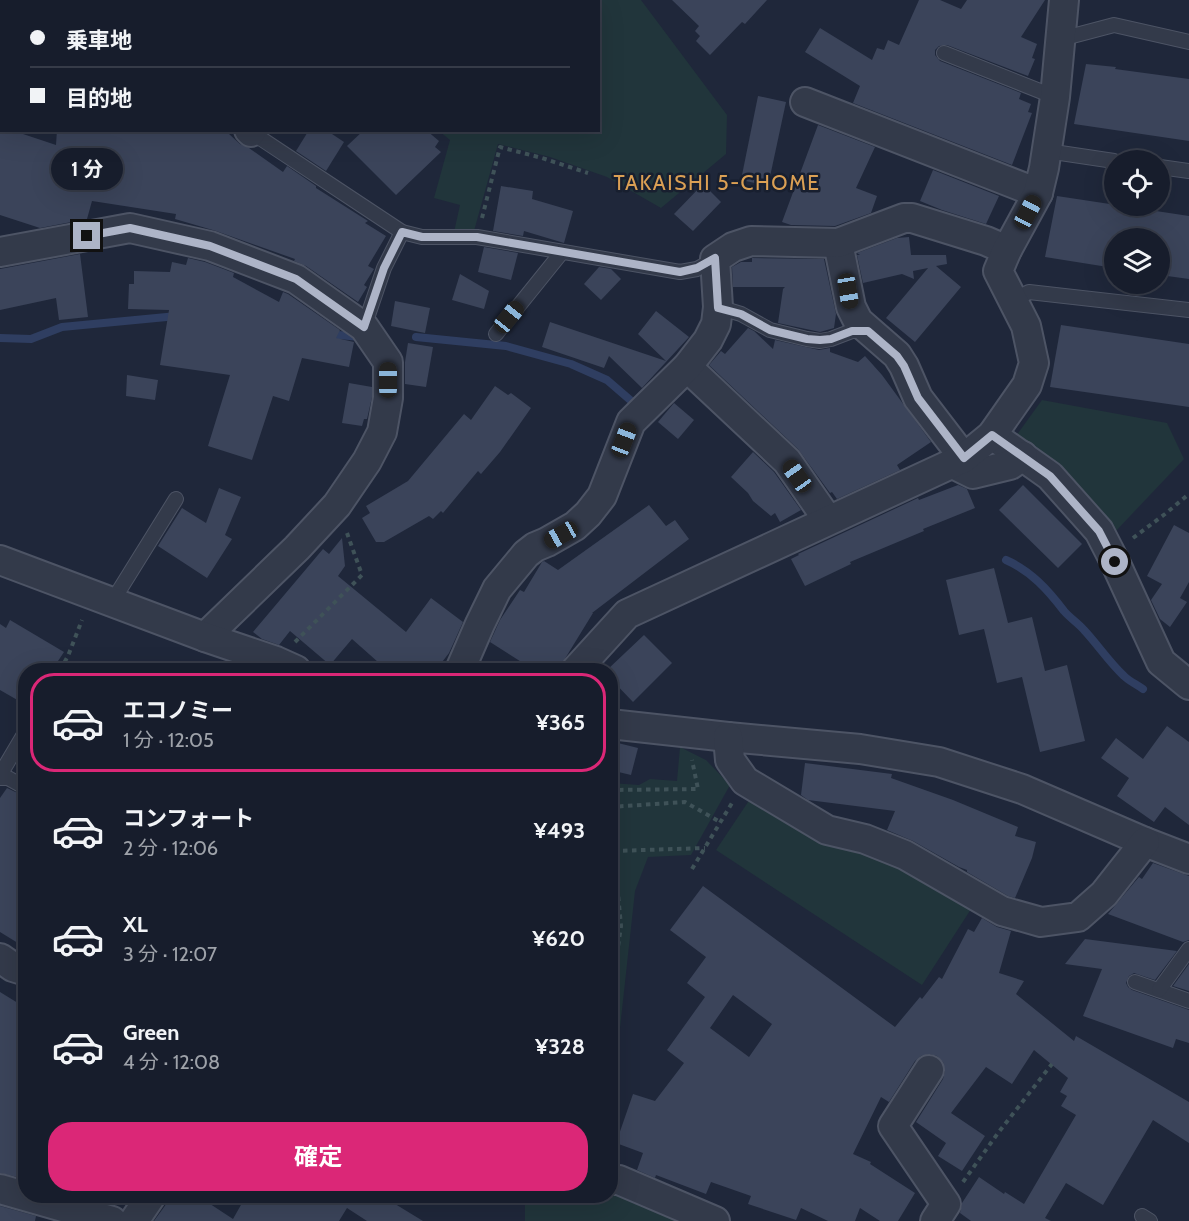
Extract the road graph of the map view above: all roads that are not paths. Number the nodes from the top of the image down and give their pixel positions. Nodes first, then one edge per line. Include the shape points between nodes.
1 (1064, 0) edge
2 (1061, 39) junction
3 (1189, 42) edge
4 (944, 53) dead end
5 (1055, 97) junction
6 (805, 102) dead end
7 (252, 132) edge
8 (1047, 151) junction
9 (1104, 160) edge
10 (1170, 168) edge
11 (1189, 171) edge
12 (1038, 193) junction
13 (402, 232) junction
14 (838, 243) junction
15 (1007, 250) junction
16 (0, 252) edge
17 (562, 252) junction
18 (715, 258) junction
19 (1013, 300) junction
20 (718, 308) junction
21 (1189, 310) edge
22 (364, 327) junction
23 (868, 331) junction
24 (496, 334) dead end
25 (687, 367) junction
26 (992, 435) junction
27 (1023, 456) junction
28 (958, 461) junction
29 (176, 499) dead end
30 (828, 520) junction
31 (0, 560) edge
32 (112, 602) junction
33 (205, 637) junction
34 (278, 663) edge
35 (469, 663) edge
36 (582, 663) edge
37 (1189, 685) edge
38 (618, 725) edge
39 (728, 737) junction
40 (18, 745) edge
41 (0, 776) edge
42 (18, 784) edge
43 (1145, 842) junction
44 (1189, 859) edge
45 (1189, 949) edge
46 (0, 958) edge
47 (18, 969) edge
48 (1136, 982) dead end
49 (1159, 990) junction
50 (1189, 1001) edge
51 (929, 1070) dead end
52 (618, 1180) edge
53 (0, 1189) edge
54 (18, 1194) edge
55 (49, 1203) edge
56 (146, 1203) edge
57 (940, 1212) edge
58 (112, 1221) edge
59 (134, 1221) edge
60 (715, 1221) edge

1 - 2 street
2 - 3 lane via 1114,25
2 - 5 street
4 - 5 lane
5 - 8 street
6 - 12 street
7 - 13 lane
8 - 9 lane
8 - 12 street
10 - 11 lane
12 - 15 street
13 - 17 lane via 422,237 477,237
13 - 22 lane via 384,268
14 - 15 street via 912,218
14 - 18 street via 751,241
14 - 23 street via 851,307
15 - 19 street via 998,271
16 - 22 street via 130,228 210,246 296,279
17 - 18 lane via 680,272
17 - 24 lane
18 - 20 street
19 - 21 lane via 1029,292
19 - 26 street via 1026,326 1034,363 1027,385
20 - 23 lane via 741,314 770,330 807,339 831,339 852,331
20 - 25 street via 708,340
22 - 33 street via 388,362 388,398 382,432 337,505
23 - 28 street via 904,366 918,398
25 - 30 street via 787,461
25 - 35 street via 631,422 602,496 588,514 575,526 526,554 497,589
26 - 27 street
26 - 28 street
27 - 28 street via 1010,465 973,474
27 - 37 street via 1050,476 1099,531 1161,662
28 - 30 street
29 - 32 lane
30 - 36 street via 627,614
31 - 32 street
32 - 33 street
33 - 34 street
38 - 39 street
39 - 43 street via 860,749 939,762 1022,789
39 - 43 street via 730,760 745,781 827,830 865,839 905,855 1002,911 1041,922 1078,917 1104,894
40 - 41 lane
41 - 42 lane
43 - 44 street
45 - 49 lane
46 - 47 street
48 - 49 lane
49 - 50 lane
51 - 57 street via 893,1126
52 - 60 street
53 - 54 street
55 - 58 street
56 - 59 street

